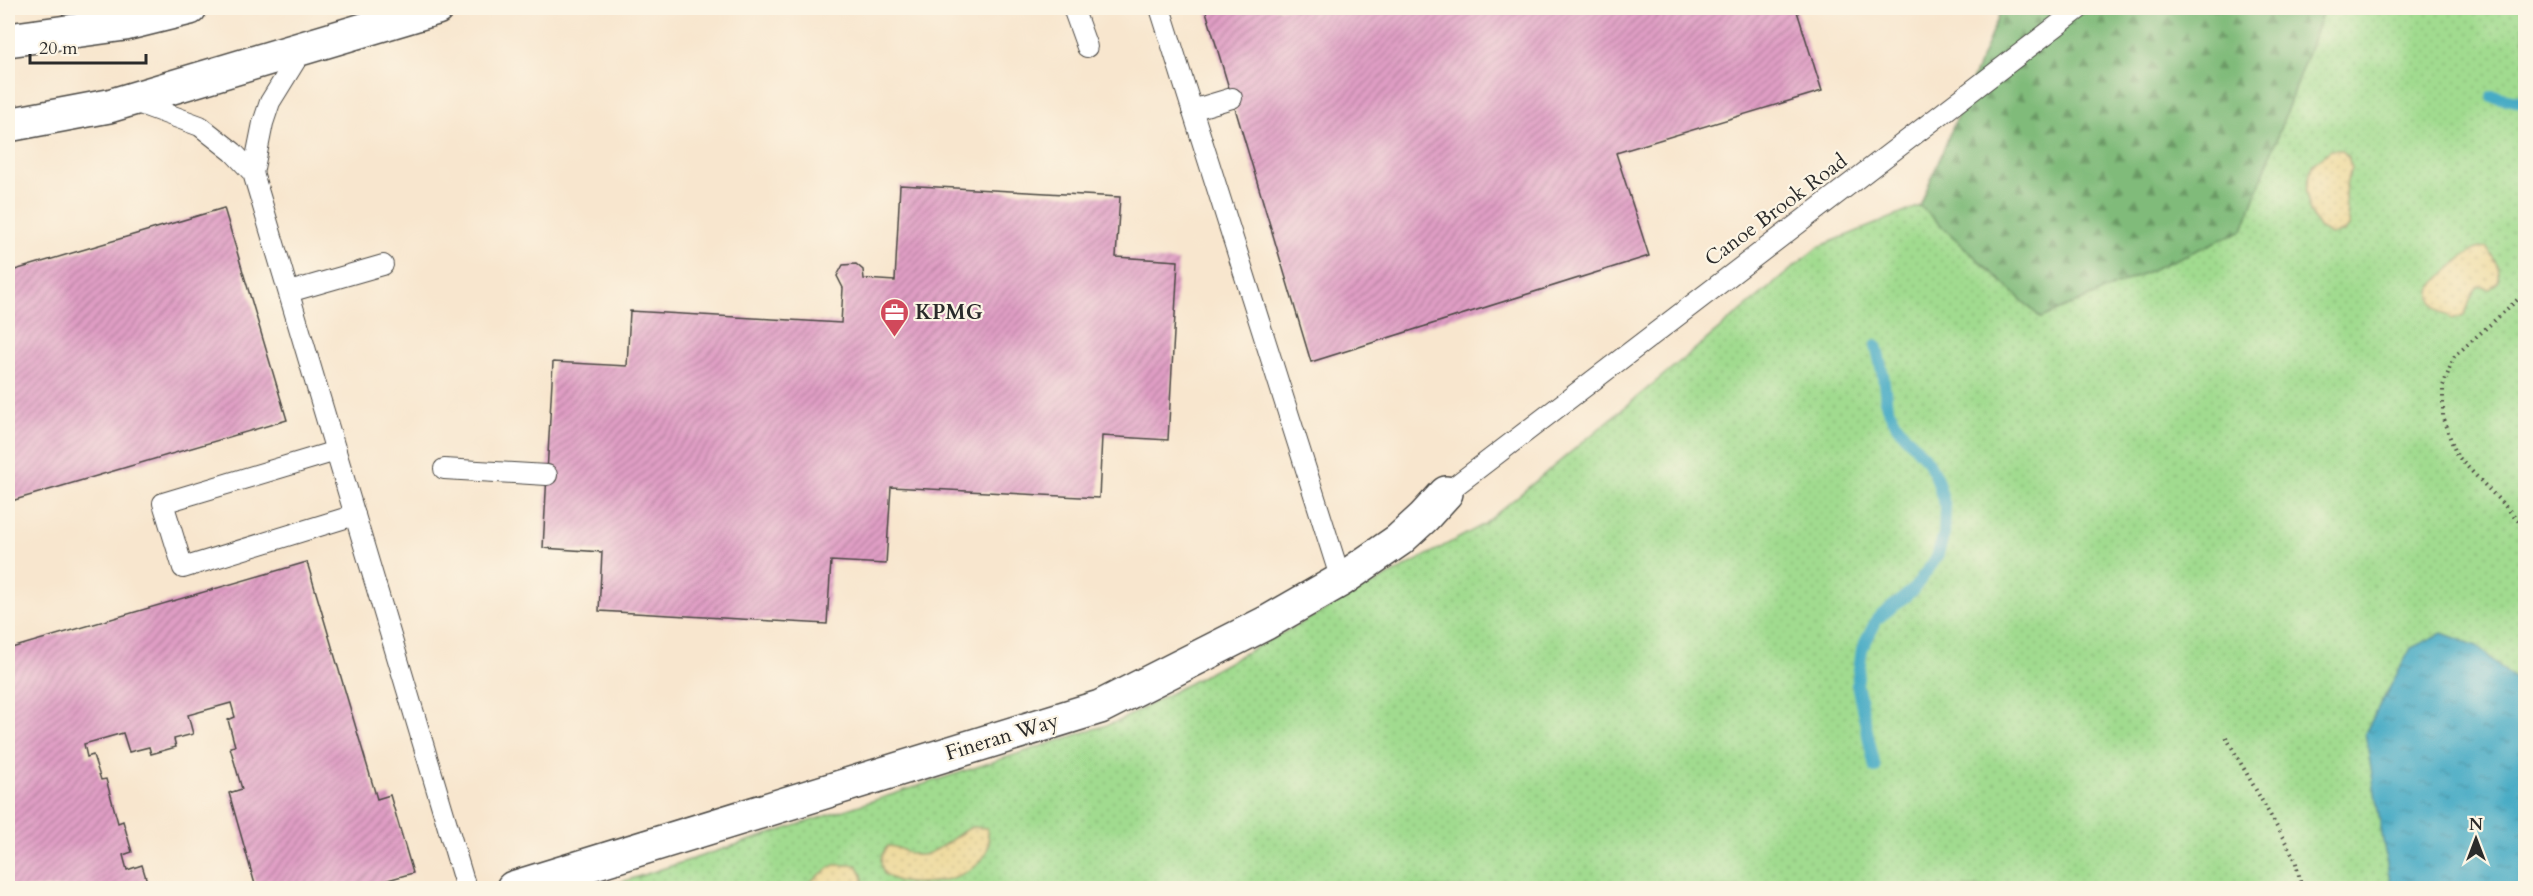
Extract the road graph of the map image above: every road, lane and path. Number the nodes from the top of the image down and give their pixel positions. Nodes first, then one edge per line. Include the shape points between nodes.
1 (190, 8) edge
2 (437, 8) edge
3 (1073, 8) edge
4 (1160, 8) edge
5 (2080, 8) edge
6 (8, 40) edge
7 (304, 47) junction
8 (1087, 47) dead end
9 (1232, 98) dead end
10 (130, 100) junction
11 (1192, 110) junction
12 (8, 125) edge
13 (253, 173) junction
14 (383, 265) dead end
15 (289, 292) junction
16 (2526, 292) edge
17 (336, 451) junction
18 (444, 469) dead end
19 (547, 475) dead end
20 (1446, 493) joint
21 (355, 515) junction
22 (2526, 528) edge
23 (1341, 580) junction
24 (2226, 737) dead end
25 (466, 888) edge
26 (513, 888) edge
27 (2302, 888) edge

1 - 6 street via 125,24
2 - 7 street
3 - 8 lane
4 - 11 lane
5 - 20 lane, Canoe Brook Road
7 - 10 street
7 - 13 lane via 270,102
9 - 11 lane
10 - 12 street
10 - 13 lane via 200,126
11 - 23 lane
13 - 15 lane
14 - 15 lane
15 - 17 lane
16 - 22 path via 2454,357 2443,386 2443,419 2457,456
17 - 21 lane
17 - 21 lane via 163,503 183,568
18 - 19 lane
20 - 23 street, Fineran Way via 1398,540
21 - 25 lane
23 - 26 street, Fineran Way via 1266,623 1100,707
24 - 27 path via 2295,859

